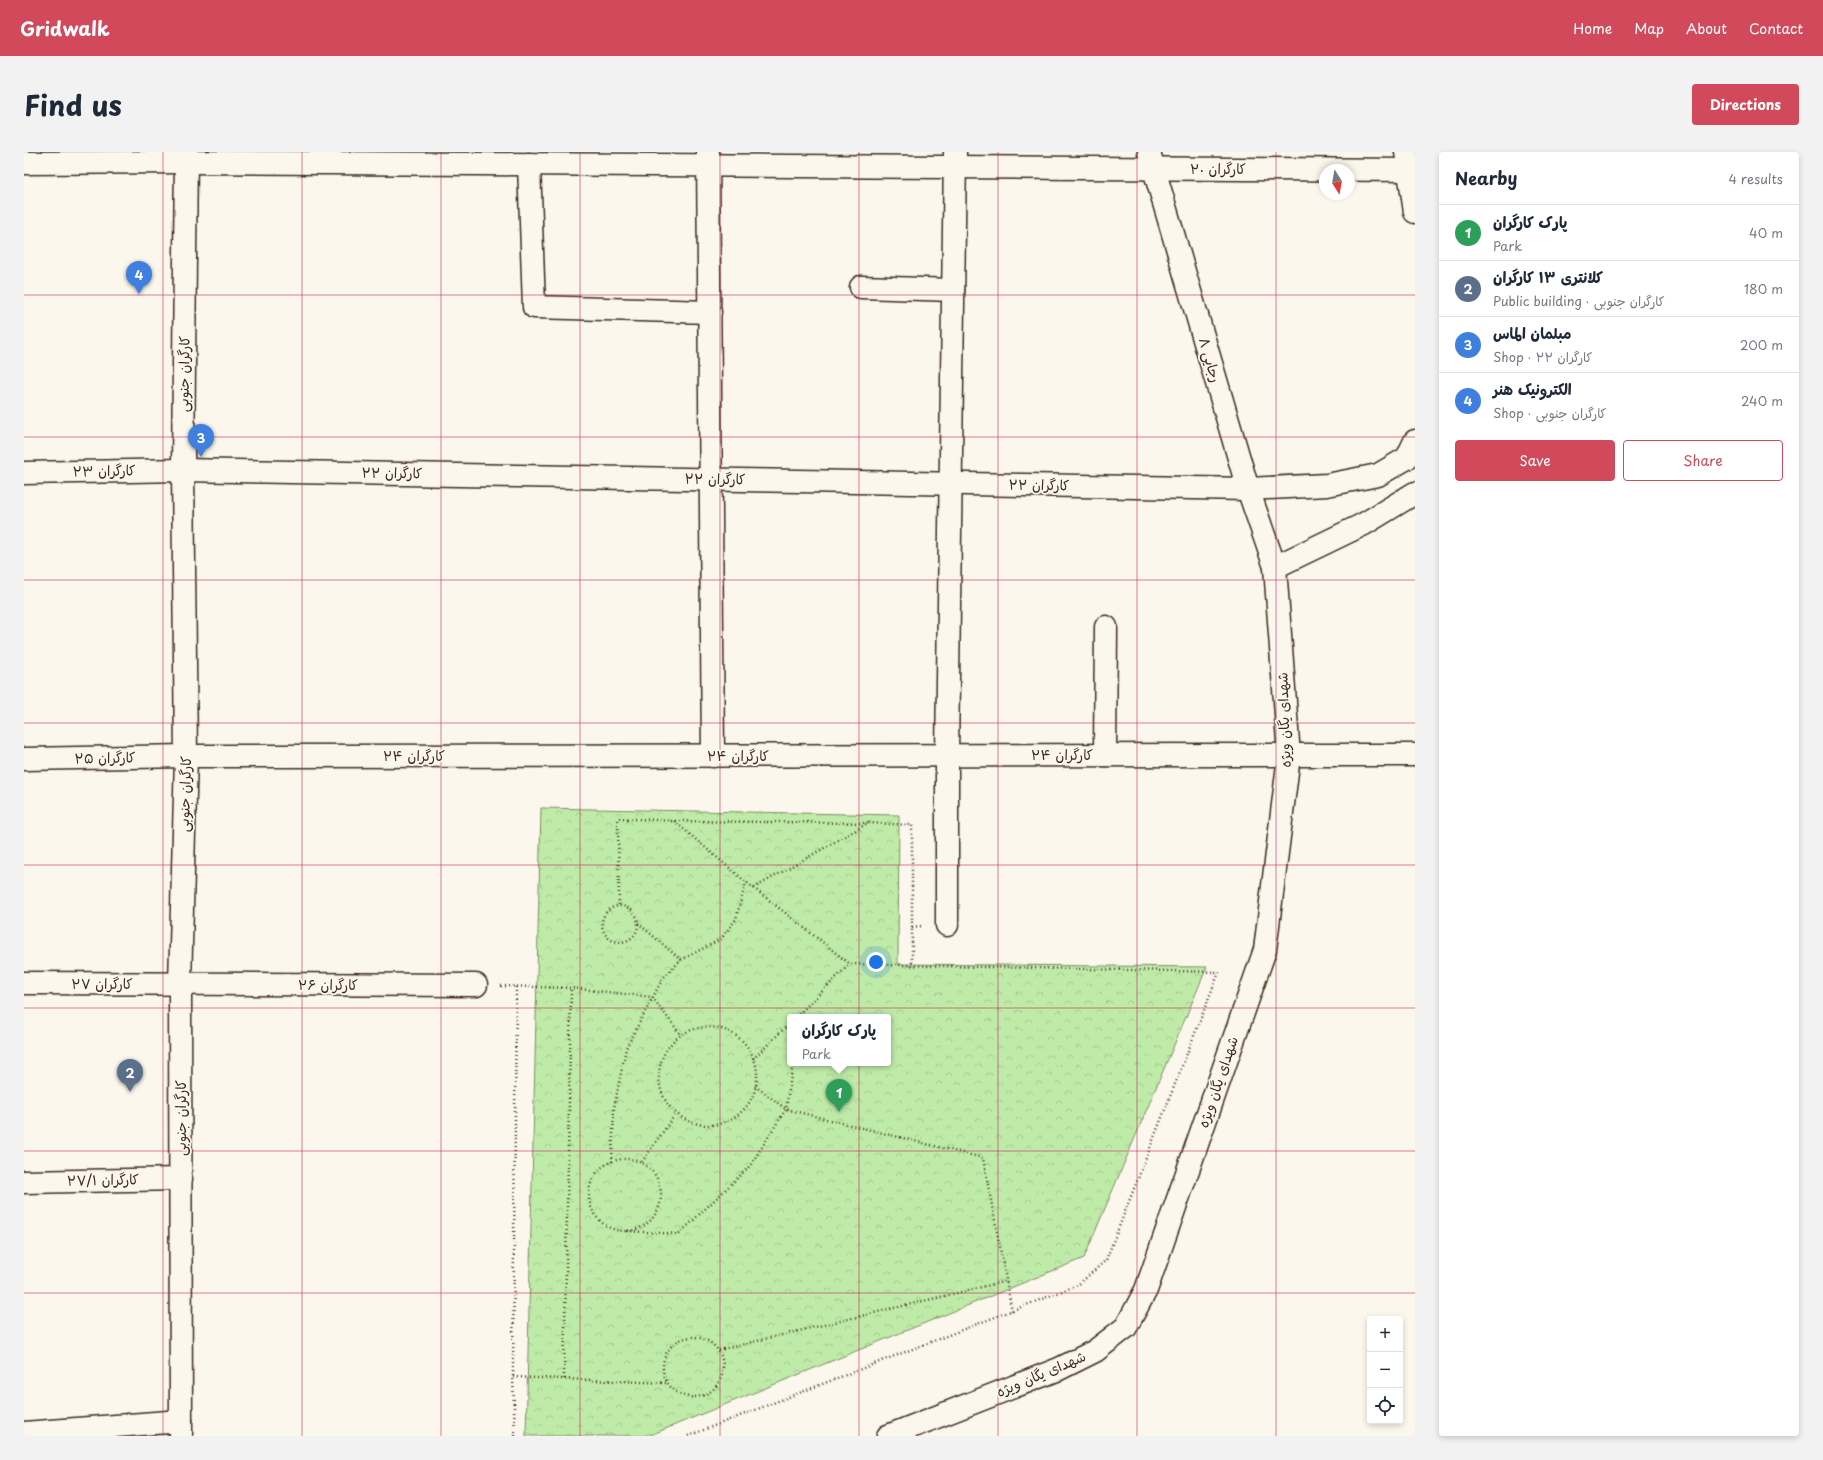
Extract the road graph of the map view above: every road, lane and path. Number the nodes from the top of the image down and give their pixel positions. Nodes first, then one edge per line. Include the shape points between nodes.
1 (186, 157) edge
2 (410, 158) edge
3 (26, 159) edge
4 (708, 159) edge
5 (955, 160) edge
6 (1151, 160) edge
7 (1408, 161) edge
8 (529, 164) junction
9 (1415, 212) edge
10 (861, 287) dead end
11 (953, 290) junction
12 (710, 312) junction
13 (1415, 441) edge
14 (183, 470) junction
15 (24, 473) edge
16 (711, 479) junction
17 (951, 483) junction
18 (1248, 489) junction
19 (1415, 493) edge
20 (1275, 567) junction
21 (1106, 627) dead end
22 (1105, 755) junction
23 (1415, 755) edge
24 (186, 756) junction
25 (713, 756) junction
26 (946, 756) junction
27 (1289, 756) junction
28 (24, 759) edge
29 (674, 821) junction
30 (868, 822) junction
31 (746, 882) junction
32 (754, 888) junction
33 (619, 905) junction
34 (638, 923) junction
35 (947, 924) dead end
36 (681, 960) junction
37 (850, 964) junction
38 (912, 966) junction
39 (24, 983) edge
40 (180, 984) junction
41 (476, 985) joint
42 (516, 986) junction
43 (571, 988) junction
44 (652, 997) junction
45 (799, 1014) edge
46 (787, 1026) edge
47 (681, 1035) junction
48 (753, 1059) junction
49 (793, 1066) edge
50 (755, 1086) junction
51 (786, 1109) junction
52 (676, 1113) junction
53 (612, 1162) junction
54 (642, 1162) junction
55 (181, 1178) junction
56 (24, 1182) edge
57 (627, 1231) junction
58 (1007, 1281) junction
59 (1012, 1311) junction
60 (719, 1350) junction
61 (513, 1377) junction
62 (564, 1379) junction
63 (668, 1383) junction
64 (181, 1428) edge
65 (24, 1433) edge
66 (515, 1436) edge
67 (688, 1436) edge
68 (888, 1436) edge

1 - 2 street, کارگران ۲۰
1 - 3 street, کارگران ۲۰
1 - 14 street, کارگران جنوبی
2 - 8 street, کارگران ۲۰
4 - 5 street, کارگران ۲۰
4 - 8 street, کارگران ۲۰
4 - 12 street
5 - 6 street, کارگران ۲۰
5 - 11 street
6 - 7 street, کارگران ۲۰
6 - 18 street, رجایی ۸
7 - 9 street
8 - 12 street via 534,307
10 - 11 street
11 - 17 street
12 - 16 street
13 - 18 street, کارگران ۲۲ via 1407,458 1378,475 1327,485
14 - 15 street, کارگران ۲۳
14 - 16 street, کارگران ۲۲
14 - 24 street, کارگران جنوبی
16 - 17 street, کارگران ۲۲
16 - 25 street
17 - 18 street, کارگران ۲۲
17 - 26 street
18 - 20 street, رجایی ۸
19 - 20 street via 1364,524
20 - 27 street, شهدای یگان ویژه
21 - 22 street
22 - 26 street, کارگران ۲۴
22 - 27 street, کارگران ۲۴
23 - 27 street, کارگران ۲۴
24 - 25 street, کارگران ۲۴
24 - 28 street, کارگران ۲۵
24 - 40 street, کارگران جنوبی
25 - 26 street, کارگران ۲۴
26 - 35 street
27 - 68 street, شهدای یگان ویژه via 1265,950 1146,1290 1126,1327 1095,1351 1060,1369
29 - 30 path
29 - 31 path
29 - 33 path via 618,818
30 - 32 path
30 - 38 path via 912,825
31 - 32 path
31 - 36 path via 736,919 721,938
32 - 37 path
33 - 34 path via 628,907 635,914
33 - 34 path via 610,908 604,915 604,934 612,940 621,942 630,939 636,932
34 - 36 path
36 - 44 path via 663,978
37 - 38 path
37 - 45 path
38 - 59 path via 1219,972 1106,1260 1078,1285
39 - 40 street, کارگران ۲۷
40 - 41 street, کارگران ۲۶
40 - 55 street, کارگران جنوبی
41 - 42 path
42 - 43 path
42 - 61 path
43 - 44 path
43 - 62 path
44 - 47 path
44 - 53 path via 626,1048 614,1108
46 - 48 path
47 - 48 path via 705,1027 731,1032 750,1049
47 - 52 path via 664,1054 659,1079 666,1103
48 - 50 path via 758,1073
49 - 51 path
50 - 51 path
50 - 52 path via 753,1099 735,1118 711,1126 686,1121
51 - 57 path via 750,1166 679,1234
51 - 58 path via 983,1158
52 - 54 path
53 - 54 path via 623,1158
53 - 57 path via 605,1164 592,1178 588,1197 594,1215 608,1227
54 - 57 path via 656,1175 662,1193 658,1211 645,1225
55 - 56 street, کارگران ۲۷/۱
55 - 64 street, کارگران جنوبی
58 - 59 path
58 - 60 path
59 - 67 path
60 - 63 path via 707,1340 692,1336 677,1342 666,1353 663,1368
60 - 63 path via 724,1365 720,1381 710,1392 695,1397 679,1394
61 - 62 path
61 - 66 path
62 - 63 path
64 - 65 street

